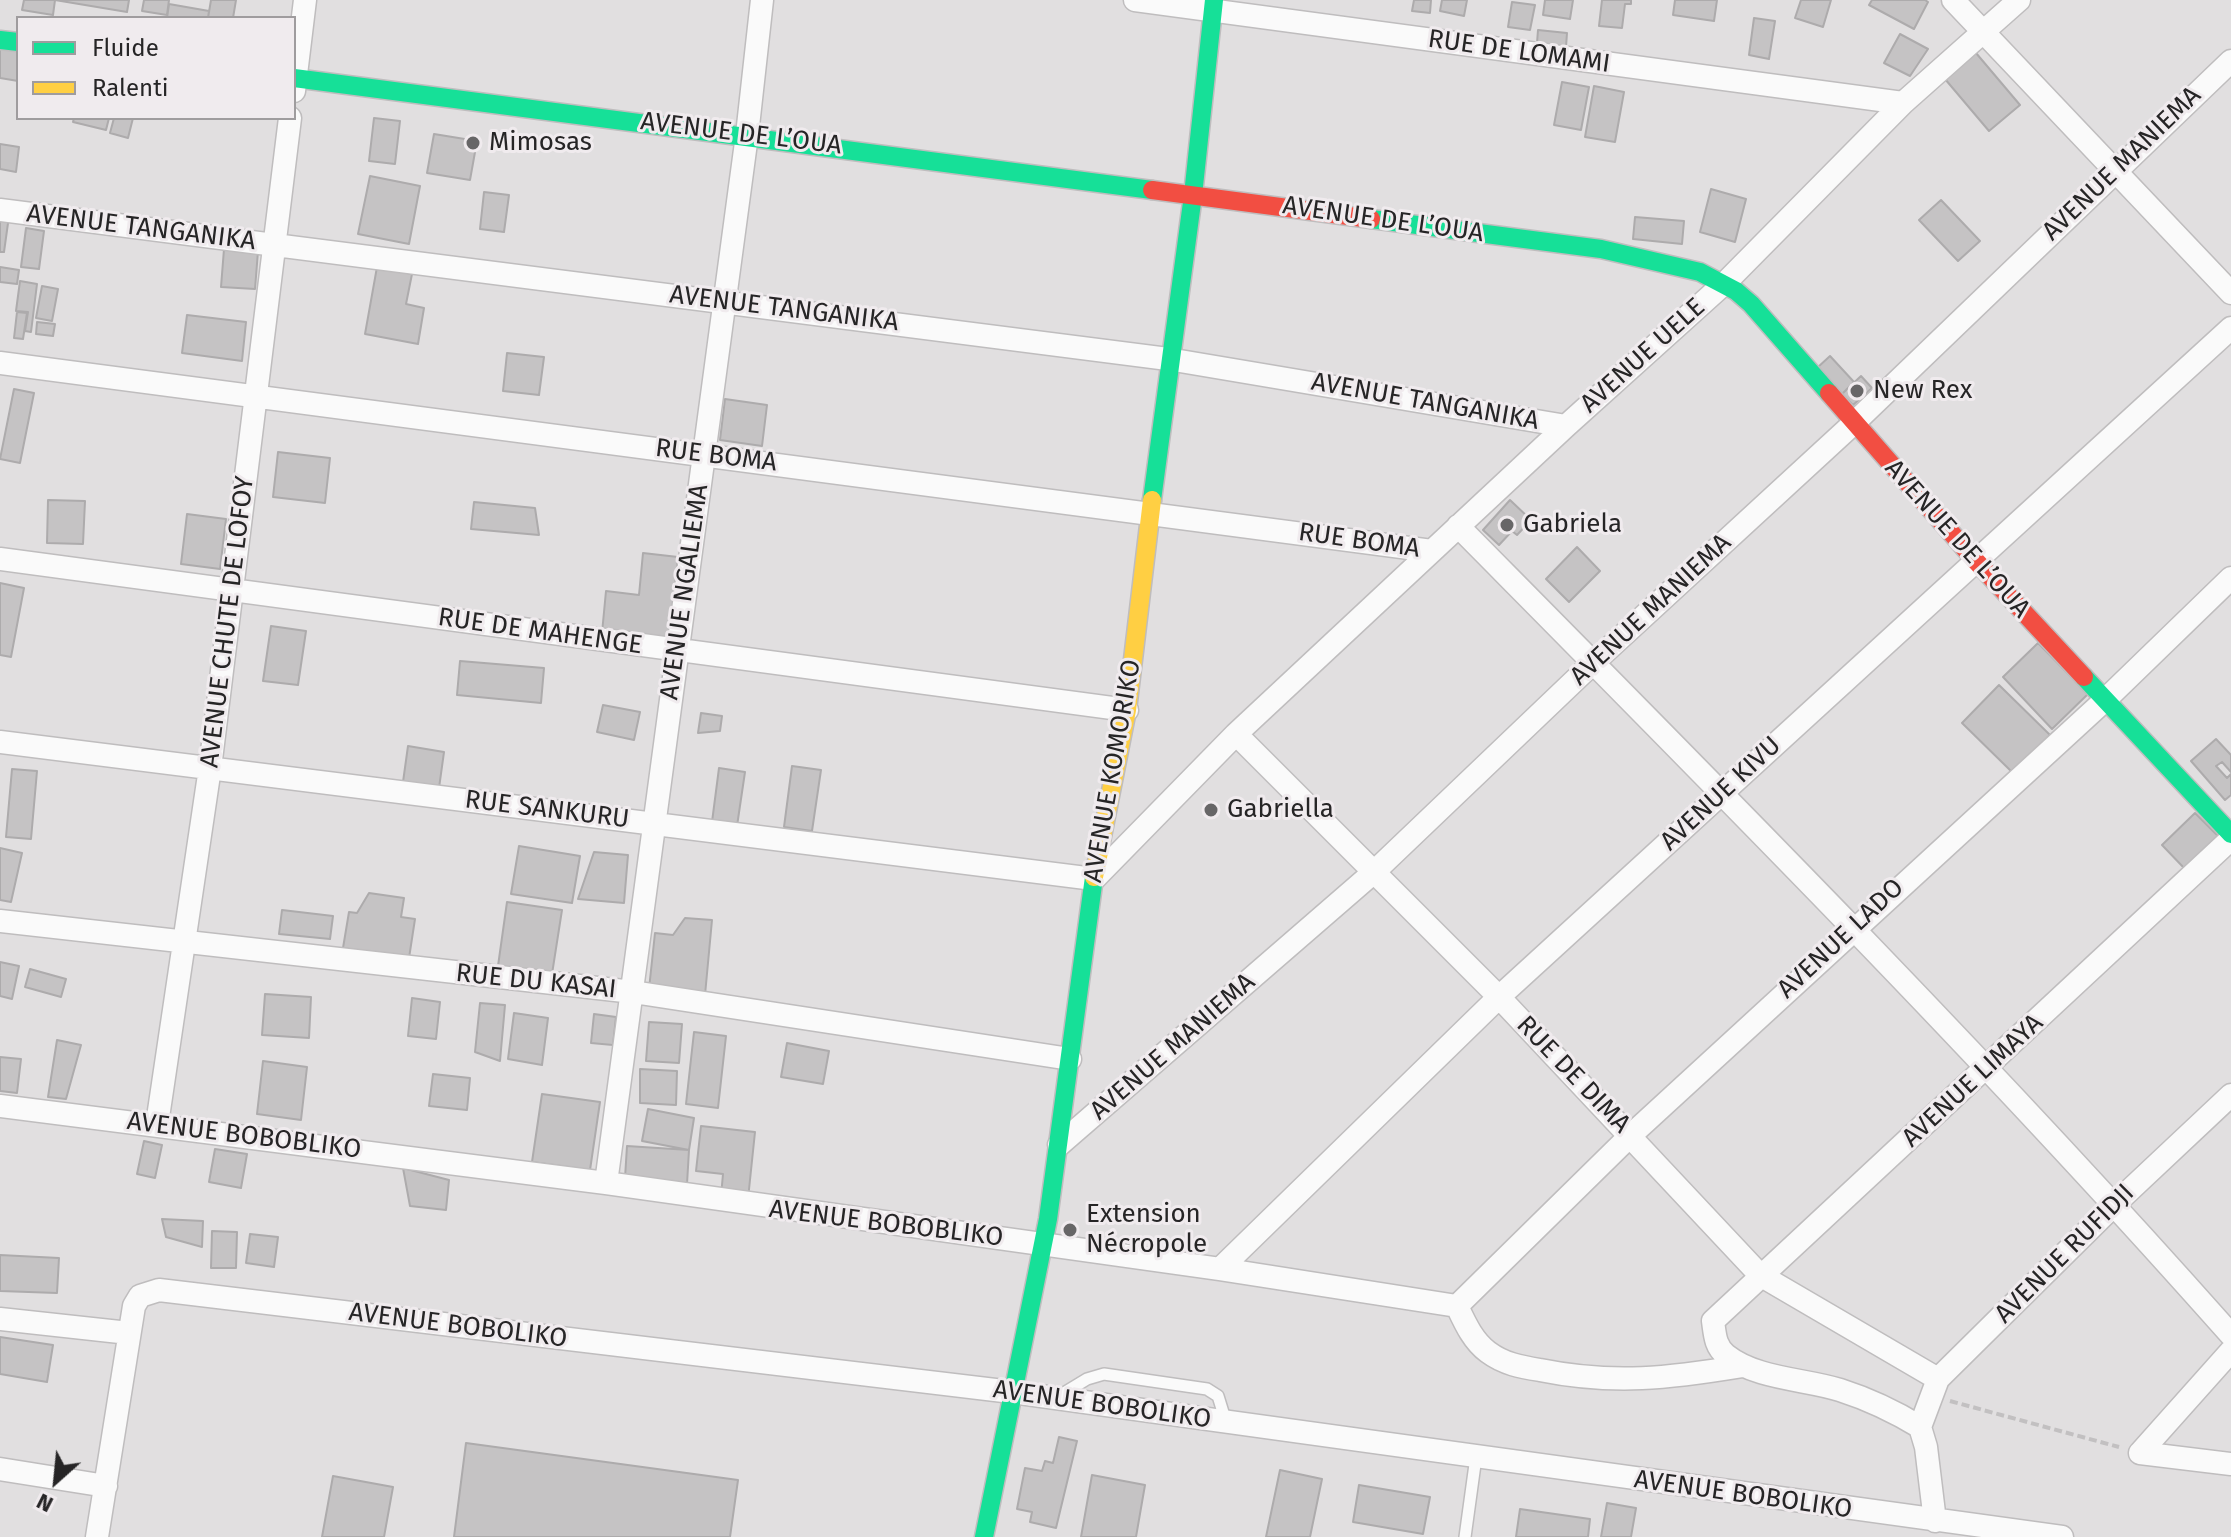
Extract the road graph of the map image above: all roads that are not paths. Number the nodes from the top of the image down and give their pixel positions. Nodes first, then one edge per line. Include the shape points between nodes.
1 (305, 0) edge
2 (762, 0) edge
3 (1135, 0) edge
4 (1953, 0) edge
5 (2019, 0) edge
6 (1213, 6) edge
7 (1985, 30) junction
8 (2231, 61) edge
9 (296, 74) edge
10 (296, 82) edge
11 (1903, 103) junction
12 (290, 120) edge
13 (747, 135) junction
14 (2116, 169) junction
15 (1193, 195) junction
16 (0, 210) edge
17 (273, 244) junction
18 (1727, 281) junction
19 (2231, 293) edge
20 (723, 301) junction
21 (2231, 328) edge
22 (1168, 359) junction
23 (0, 363) edge
24 (255, 396) junction
25 (1854, 423) junction
26 (1566, 426) junction
27 (704, 454) junction
28 (1149, 512) junction
29 (1458, 526) junction
30 (1432, 551) junction
31 (0, 559) edge
32 (1975, 560) junction
33 (2231, 578) edge
34 (230, 590) junction
35 (676, 650) junction
36 (1593, 663) junction
37 (2104, 701) junction
38 (1127, 710) junction
39 (1236, 734) junction
40 (0, 742) edge
41 (210, 768) junction
42 (1723, 793) junction
43 (653, 824) junction
44 (2231, 836) edge
45 (1374, 872) junction
46 (1094, 879) junction
47 (0, 921) edge
48 (1854, 927) junction
49 (185, 944) junction
50 (633, 992) junction
51 (1499, 997) junction
52 (1070, 1059) junction
53 (1987, 1071) junction
54 (2231, 1095) edge
55 (0, 1106) edge
56 (157, 1124) junction
57 (1631, 1135) junction
58 (1059, 1145) junction
59 (606, 1183) junction
60 (2115, 1204) junction
61 (1043, 1244) junction
62 (1220, 1269) junction
63 (1760, 1275) junction
64 (1457, 1306) junction
65 (0, 1319) edge
66 (129, 1333) junction
67 (2231, 1335) edge
68 (2231, 1351) edge
69 (1743, 1366) junction
70 (1934, 1387) junction
71 (1012, 1392) junction
72 (1055, 1398) junction
73 (1226, 1422) junction
74 (1920, 1427) junction
75 (1476, 1457) junction
76 (2231, 1464) edge
77 (0, 1469) edge
78 (106, 1486) junction
79 (1935, 1521) junction
80 (1969, 1531) edge
81 (97, 1537) edge
82 (984, 1537) edge
83 (1465, 1537) edge
84 (2062, 1537) edge

1 - 9 street
2 - 13 street, AVENUE NGALIEMA
3 - 6 street, RUE DE LOMAMI
4 - 7 street
5 - 7 street, AVENUE UELE
6 - 11 street, RUE DE LOMAMI
6 - 15 street, AVENUE KOMORIKO
7 - 11 street, AVENUE UELE
7 - 14 street
8 - 14 street, AVENUE MANIEMA
10 - 13 street, AVENUE DE L’OUA
11 - 18 street, AVENUE UELE
12 - 17 street, AVENUE CHUTE DE LOFOY
13 - 15 street, AVENUE DE L’OUA
13 - 20 street, AVENUE NGALIEMA
14 - 19 street
14 - 25 street, AVENUE MANIEMA
15 - 18 street, AVENUE DE L’OUA via 1601,249
15 - 22 street, AVENUE KOMORIKO
16 - 17 street, AVENUE TANGANIKA
17 - 20 street, AVENUE TANGANIKA
17 - 24 street, AVENUE CHUTE DE LOFOY
18 - 25 street, AVENUE DE L’OUA
18 - 26 street, AVENUE UELE
20 - 22 street, AVENUE TANGANIKA
20 - 27 street, AVENUE NGALIEMA
21 - 32 street, AVENUE KIVU
22 - 26 street, AVENUE TANGANIKA
22 - 28 street, AVENUE KOMORIKO
23 - 24 street, RUE BOMA
24 - 27 street, RUE BOMA
24 - 34 street, AVENUE CHUTE DE LOFOY
25 - 32 street, AVENUE DE L’OUA
25 - 36 street, AVENUE MANIEMA
26 - 29 street, AVENUE UELE
27 - 28 street, RUE BOMA
27 - 35 street, AVENUE NGALIEMA
28 - 30 street, RUE BOMA
28 - 38 street, AVENUE KOMORIKO
29 - 30 street, AVENUE UELE
29 - 36 street
30 - 39 street, AVENUE UELE
31 - 34 street, RUE DE MAHENGE
32 - 37 street, AVENUE DE L’OUA
32 - 42 street, AVENUE KIVU
33 - 37 street, AVENUE LADO
34 - 35 street, RUE DE MAHENGE
34 - 41 street, AVENUE CHUTE DE LOFOY
35 - 38 street, RUE DE MAHENGE
35 - 43 street, AVENUE NGALIEMA
36 - 42 street
36 - 45 street, AVENUE MANIEMA
37 - 44 street, AVENUE DE L’OUA
37 - 48 street, AVENUE LADO
38 - 46 street, AVENUE KOMORIKO
39 - 45 street, RUE DE DIMA
39 - 46 street, AVENUE UELE
40 - 41 street, RUE SANKURU
41 - 43 street, RUE SANKURU
41 - 49 street, AVENUE CHUTE DE LOFOY
42 - 48 street
42 - 51 street, AVENUE KIVU
43 - 46 street, RUE SANKURU
43 - 50 street, AVENUE NGALIEMA
44 - 53 street, AVENUE LIMAYA
45 - 51 street, RUE DE DIMA
45 - 58 street, AVENUE MANIEMA
46 - 52 street, AVENUE KOMORIKO
47 - 49 street, RUE DU KASAI
48 - 53 street
48 - 57 street, AVENUE LADO
49 - 50 street, RUE DU KASAI
49 - 56 street, AVENUE CHUTE DE LOFOY
50 - 52 street, RUE DU KASAI
50 - 59 street, AVENUE NGALIEMA
51 - 57 street, RUE DE DIMA
51 - 62 street, AVENUE KIVU
52 - 58 street, AVENUE KOMORIKO
53 - 60 street
53 - 63 street, AVENUE LIMAYA
54 - 60 street, AVENUE RUFIDJI
55 - 56 street, AVENUE BOBOBLIKO
56 - 59 street, AVENUE BOBOBLIKO
57 - 63 street, RUE DE DIMA
57 - 64 street, AVENUE LADO
58 - 61 street, AVENUE KOMORIKO
59 - 61 street, AVENUE BOBOBLIKO
60 - 67 street
60 - 70 street, AVENUE RUFIDJI
61 - 62 street, AVENUE BOBOBLIKO
61 - 71 street, AVENUE KOMORIKO
62 - 64 street, AVENUE BOBOBLIKO
63 - 69 street, AVENUE LIMAYA via 1713,1321 1724,1354
63 - 70 street, RUE DE DIMA
64 - 69 street via 1486,1351 1507,1364 1619,1381
65 - 66 street
66 - 71 street, AVENUE BOBOLIKO via 140,1296 159,1290
66 - 78 street
68 - 76 street via 2140,1453
69 - 74 street via 1839,1390
70 - 74 street, AVENUE RUFIDJI
71 - 72 street, AVENUE BOBOLIKO
71 - 82 street, AVENUE KOMORIKO
72 - 73 street, AVENUE BOBOLIKO
72 - 73 lane via 1087,1379 1119,1376 1207,1389 1218,1396
73 - 75 street, AVENUE BOBOLIKO
74 - 79 street
75 - 79 street, AVENUE BOBOLIKO
75 - 83 lane
77 - 78 street
78 - 81 street
79 - 80 street, AVENUE BOBOLIKO
80 - 84 street, AVENUE BOBOLIKO

